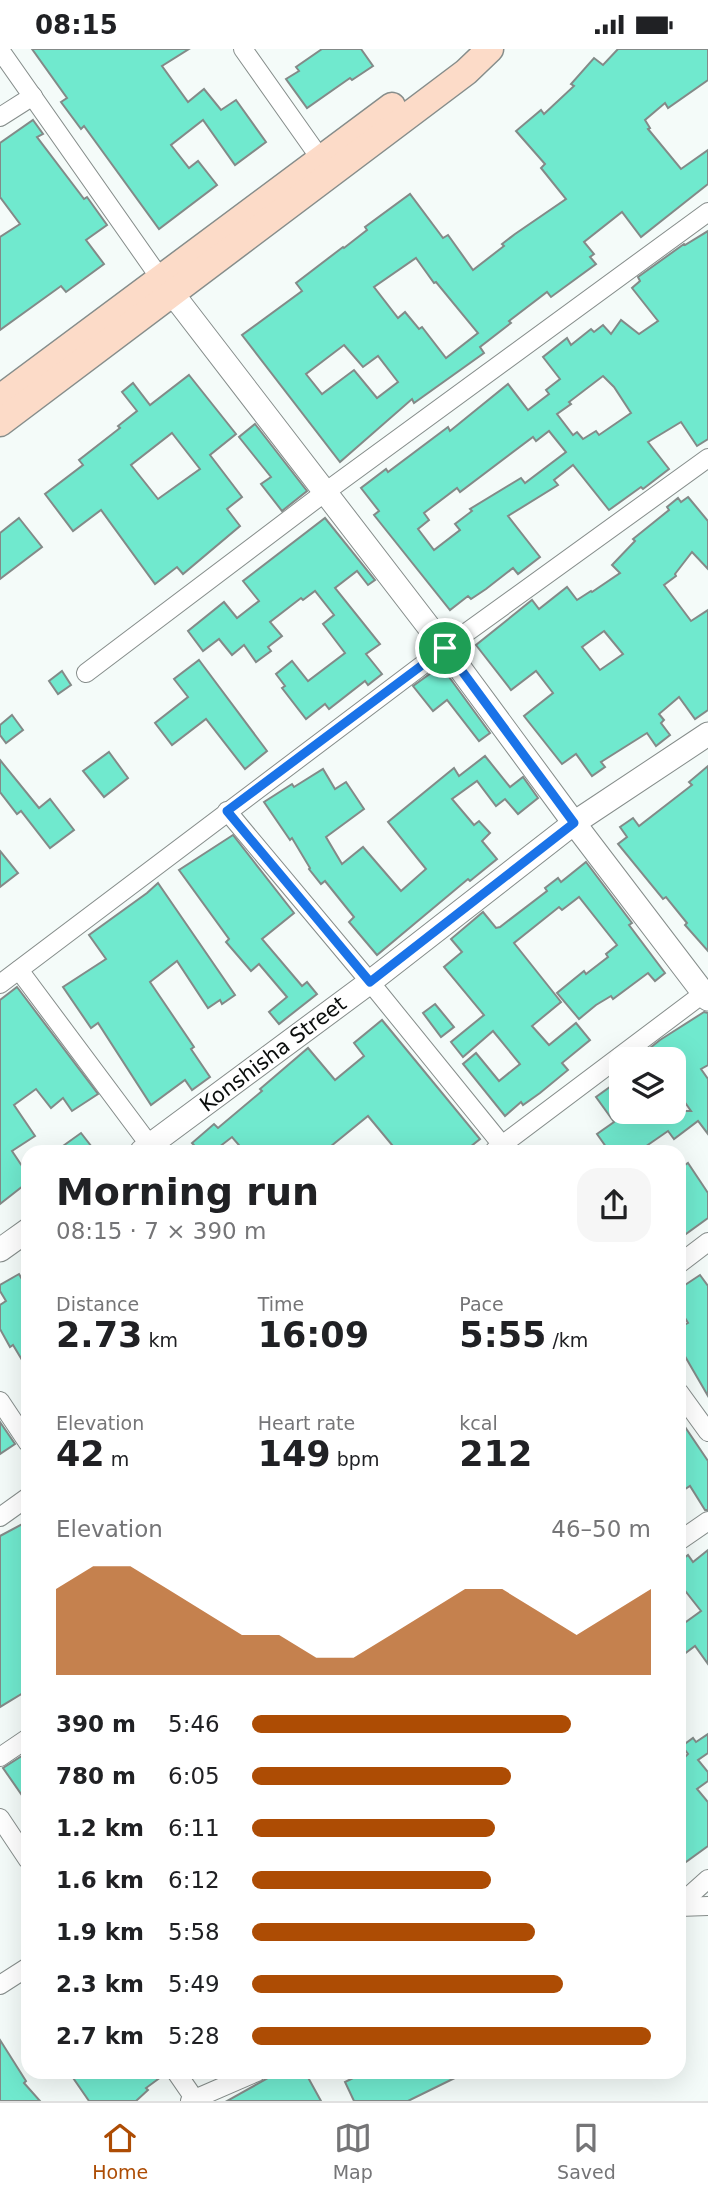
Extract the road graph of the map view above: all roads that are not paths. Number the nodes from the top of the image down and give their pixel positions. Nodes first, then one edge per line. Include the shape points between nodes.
1 (243, 49) edge
2 (465, 49) edge
3 (490, 49) edge
4 (0, 50) edge
5 (33, 96) junction
6 (0, 117) edge
7 (320, 158) junction
8 (708, 212) edge
9 (166, 286) junction
10 (1, 394) edge
11 (0, 423) edge
12 (708, 458) edge
13 (324, 493) junction
14 (445, 648) junction
15 (86, 673) dead end
16 (708, 734) edge
17 (227, 811) junction
18 (574, 823) junction
19 (19, 970) junction
20 (370, 982) junction
21 (0, 984) edge
22 (706, 994) edge
23 (145, 1145) edge
24 (156, 1145) edge
25 (498, 1145) edge
26 (506, 1145) edge
27 (21, 1235) edge
28 (708, 1242) edge
29 (0, 1250) edge
30 (686, 1259) edge
31 (0, 1401) edge
32 (686, 1402) edge
33 (21, 1432) edge
34 (708, 1432) edge
35 (21, 1502) edge
36 (0, 1517) edge
37 (708, 1521) edge
38 (686, 1536) edge
39 (21, 1743) edge
40 (0, 1757) edge
41 (0, 1818) edge
42 (21, 1850) edge
43 (708, 1879) edge
44 (686, 1899) edge
45 (686, 1906) edge
46 (708, 1906) edge
47 (21, 1972) edge
48 (0, 1985) edge
49 (180, 2079) edge
50 (241, 2079) edge
51 (193, 2100) edge

1 - 7 street
2 - 7 main road
3 - 9 main road via 466,72
4 - 5 street
5 - 6 street
5 - 9 street
7 - 9 main road
8 - 13 street
9 - 10 main road
9 - 11 main road
9 - 13 street
12 - 14 street
13 - 14 street
13 - 15 street
14 - 17 street
14 - 18 street
16 - 18 street, Konshisha Street
17 - 19 street
17 - 20 street
18 - 20 street, Konshisha Street
18 - 22 street
19 - 21 street
19 - 23 street
20 - 24 street, Konshisha Street
20 - 25 street
22 - 26 street
27 - 29 street
28 - 30 street
31 - 33 street
32 - 34 street
35 - 36 street
37 - 38 street
39 - 40 street
41 - 42 street
43 - 44 street
45 - 46 street
47 - 48 street
49 - 51 street
50 - 51 street

